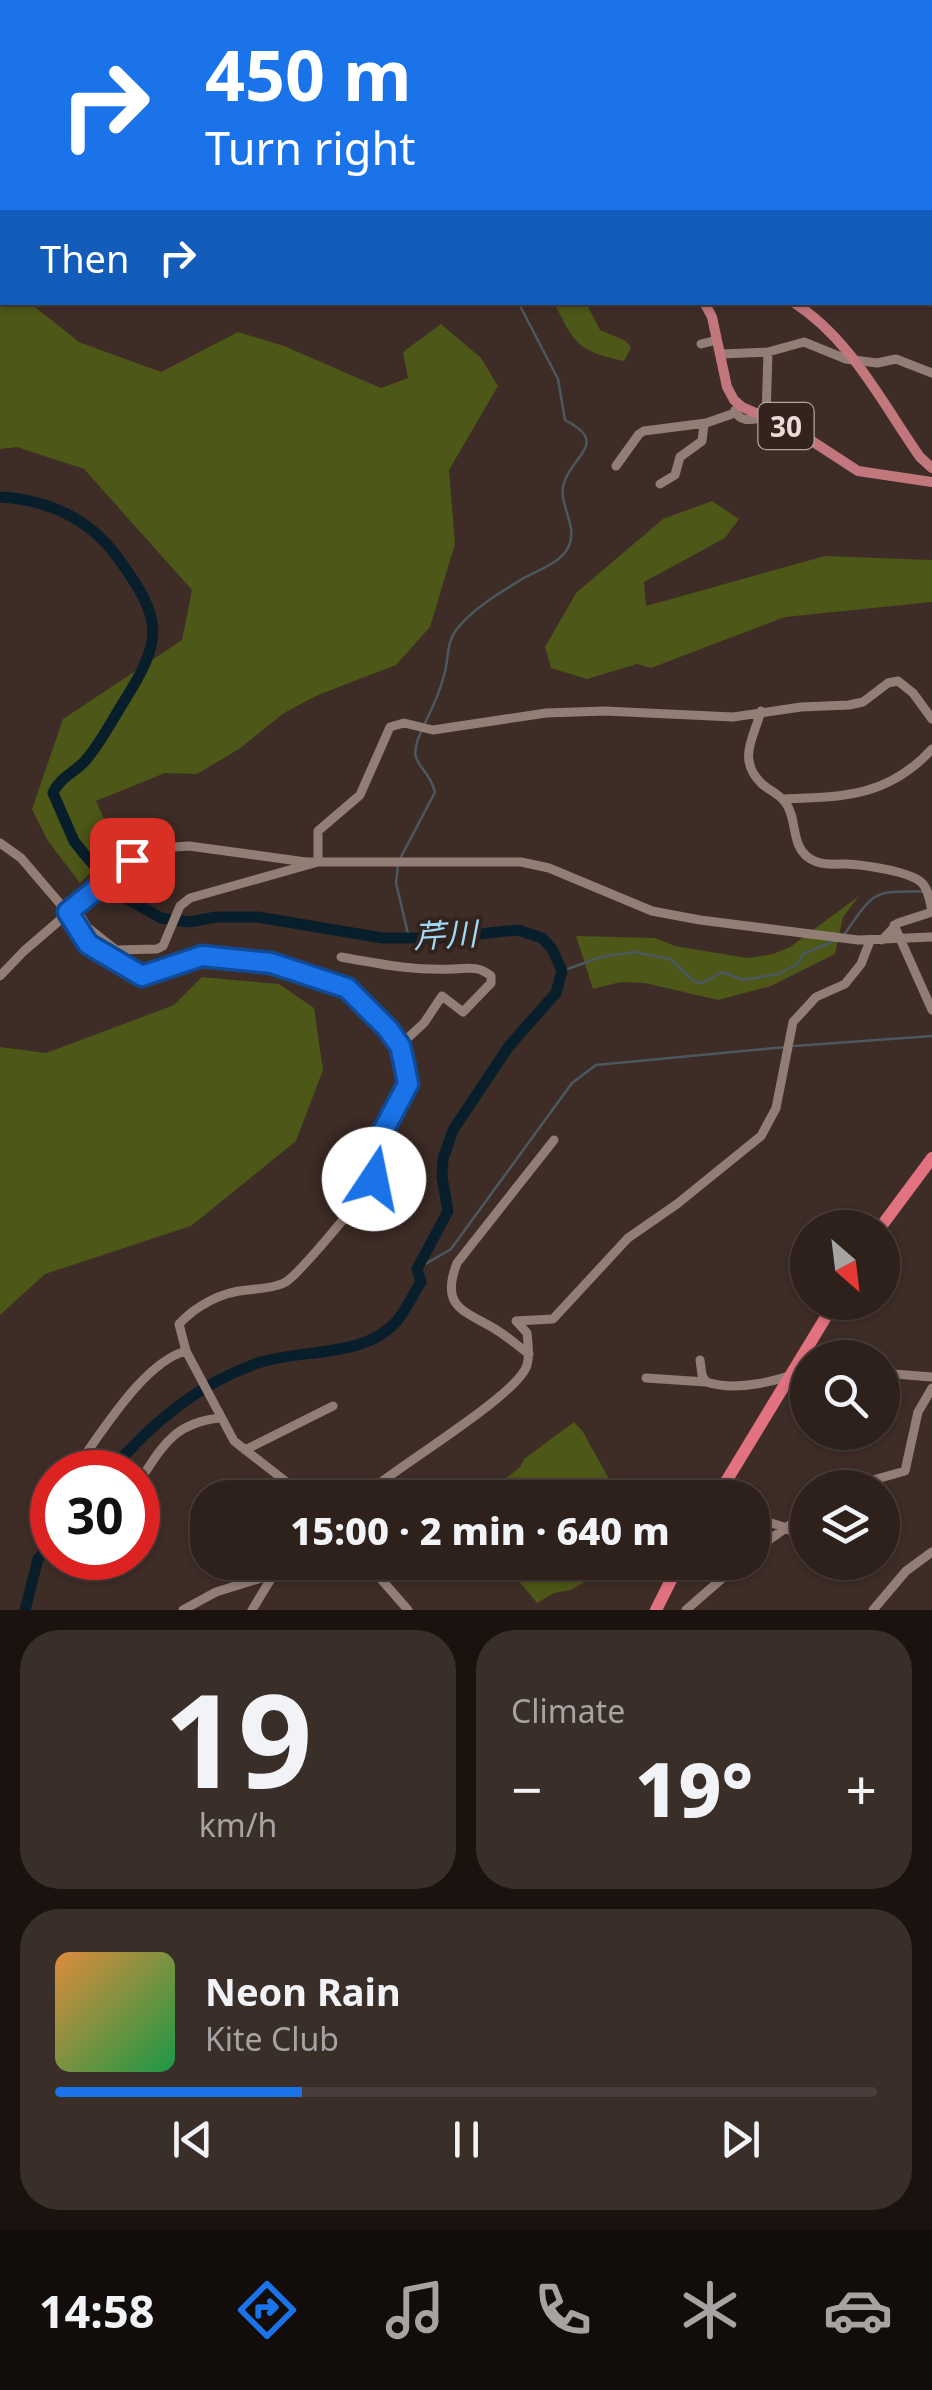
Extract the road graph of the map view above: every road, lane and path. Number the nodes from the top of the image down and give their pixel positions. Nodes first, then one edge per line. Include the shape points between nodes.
1 (705, 305) edge
2 (797, 305) edge
3 (718, 340) junction
4 (701, 344) dead end
5 (768, 352) junction
6 (722, 354) junction
7 (854, 360) junction
8 (932, 374) edge
9 (734, 406) junction
10 (766, 417) junction
11 (704, 424) junction
12 (616, 466) dead end
13 (932, 468) edge
14 (932, 482) edge
15 (660, 484) dead end
16 (761, 711) junction
17 (932, 719) edge
18 (932, 749) edge
19 (783, 799) junction
20 (0, 843) edge
21 (318, 862) junction
22 (71, 910) junction
23 (894, 925) junction
24 (932, 936) edge
25 (901, 939) junction
26 (871, 941) junction
27 (341, 958) dead end
28 (0, 976) edge
29 (932, 1010) edge
30 (400, 1046) junction
31 (554, 1140) dead end
32 (932, 1158) edge
33 (893, 1210) edge
34 (186, 1351) junction
35 (528, 1354) junction
36 (700, 1360) dead end
37 (900, 1375) edge
38 (790, 1377) joint
39 (646, 1378) dead end
40 (932, 1378) edge
41 (706, 1382) junction
42 (932, 1388) edge
43 (333, 1406) dead end
44 (218, 1414) junction
45 (89, 1450) edge
46 (245, 1450) junction
47 (160, 1452) edge
48 (900, 1472) edge
49 (283, 1480) edge
50 (386, 1480) edge
51 (727, 1480) edge
52 (770, 1523) edge
53 (790, 1523) edge
54 (784, 1527) junction
55 (790, 1530) edge
56 (770, 1538) edge
57 (932, 1552) edge
58 (252, 1580) edge
59 (270, 1580) edge
60 (382, 1580) edge
61 (671, 1580) edge
62 (720, 1580) edge
63 (183, 1610) edge
64 (252, 1610) edge
65 (408, 1610) edge
66 (656, 1610) edge
67 (686, 1610) edge
68 (873, 1610) edge

1 - 3 main road, 30
2 - 7 main road
3 - 4 street
3 - 6 main road, 30
5 - 6 street
5 - 7 street via 804,342
5 - 10 street
6 - 9 main road, 30
7 - 8 street via 896,360
7 - 13 main road
9 - 10 main road, 30
9 - 11 street
10 - 14 main road, 30 via 858,472
11 - 12 street via 639,434
11 - 15 street via 702,441
16 - 17 street via 849,705 898,681
16 - 19 street via 747,752 751,772
16 - 21 street via 734,717 546,713 434,730 390,727 360,794 318,831
18 - 19 street via 868,792
19 - 23 street via 800,850 810,859 894,872 926,886 932,912
20 - 22 street
21 - 22 street via 160,848 139,856
21 - 22 street via 190,898 163,946 116,950
21 - 26 street via 513,861 652,911
22 - 28 street
22 - 30 street via 88,944 142,976 202,956 271,963 334,981 364,1002
23 - 25 street
23 - 26 street
24 - 25 street
25 - 26 street
25 - 29 street
26 - 35 street via 845,984 816,997 794,1022 776,1108 761,1136 628,1238 553,1319 516,1321 527,1334
27 - 30 street via 388,968 478,968 491,976 463,1012 442,996
30 - 34 street via 408,1084 374,1148 374,1179 289,1280 225,1295 191,1312 179,1324
31 - 35 street via 451,1279 457,1308
32 - 33 highway
34 - 44 street
34 - 45 street via 134,1390
35 - 50 street via 520,1377 479,1414
36 - 41 street
37 - 40 street
38 - 41 street via 735,1386
38 - 51 highway
39 - 41 street
42 - 48 street
43 - 46 street
44 - 46 street
44 - 47 street via 172,1435
46 - 49 street
52 - 54 street
53 - 54 street
54 - 55 street
54 - 56 street
57 - 68 street
58 - 63 street
59 - 64 street
60 - 65 street
61 - 66 highway
62 - 67 street

